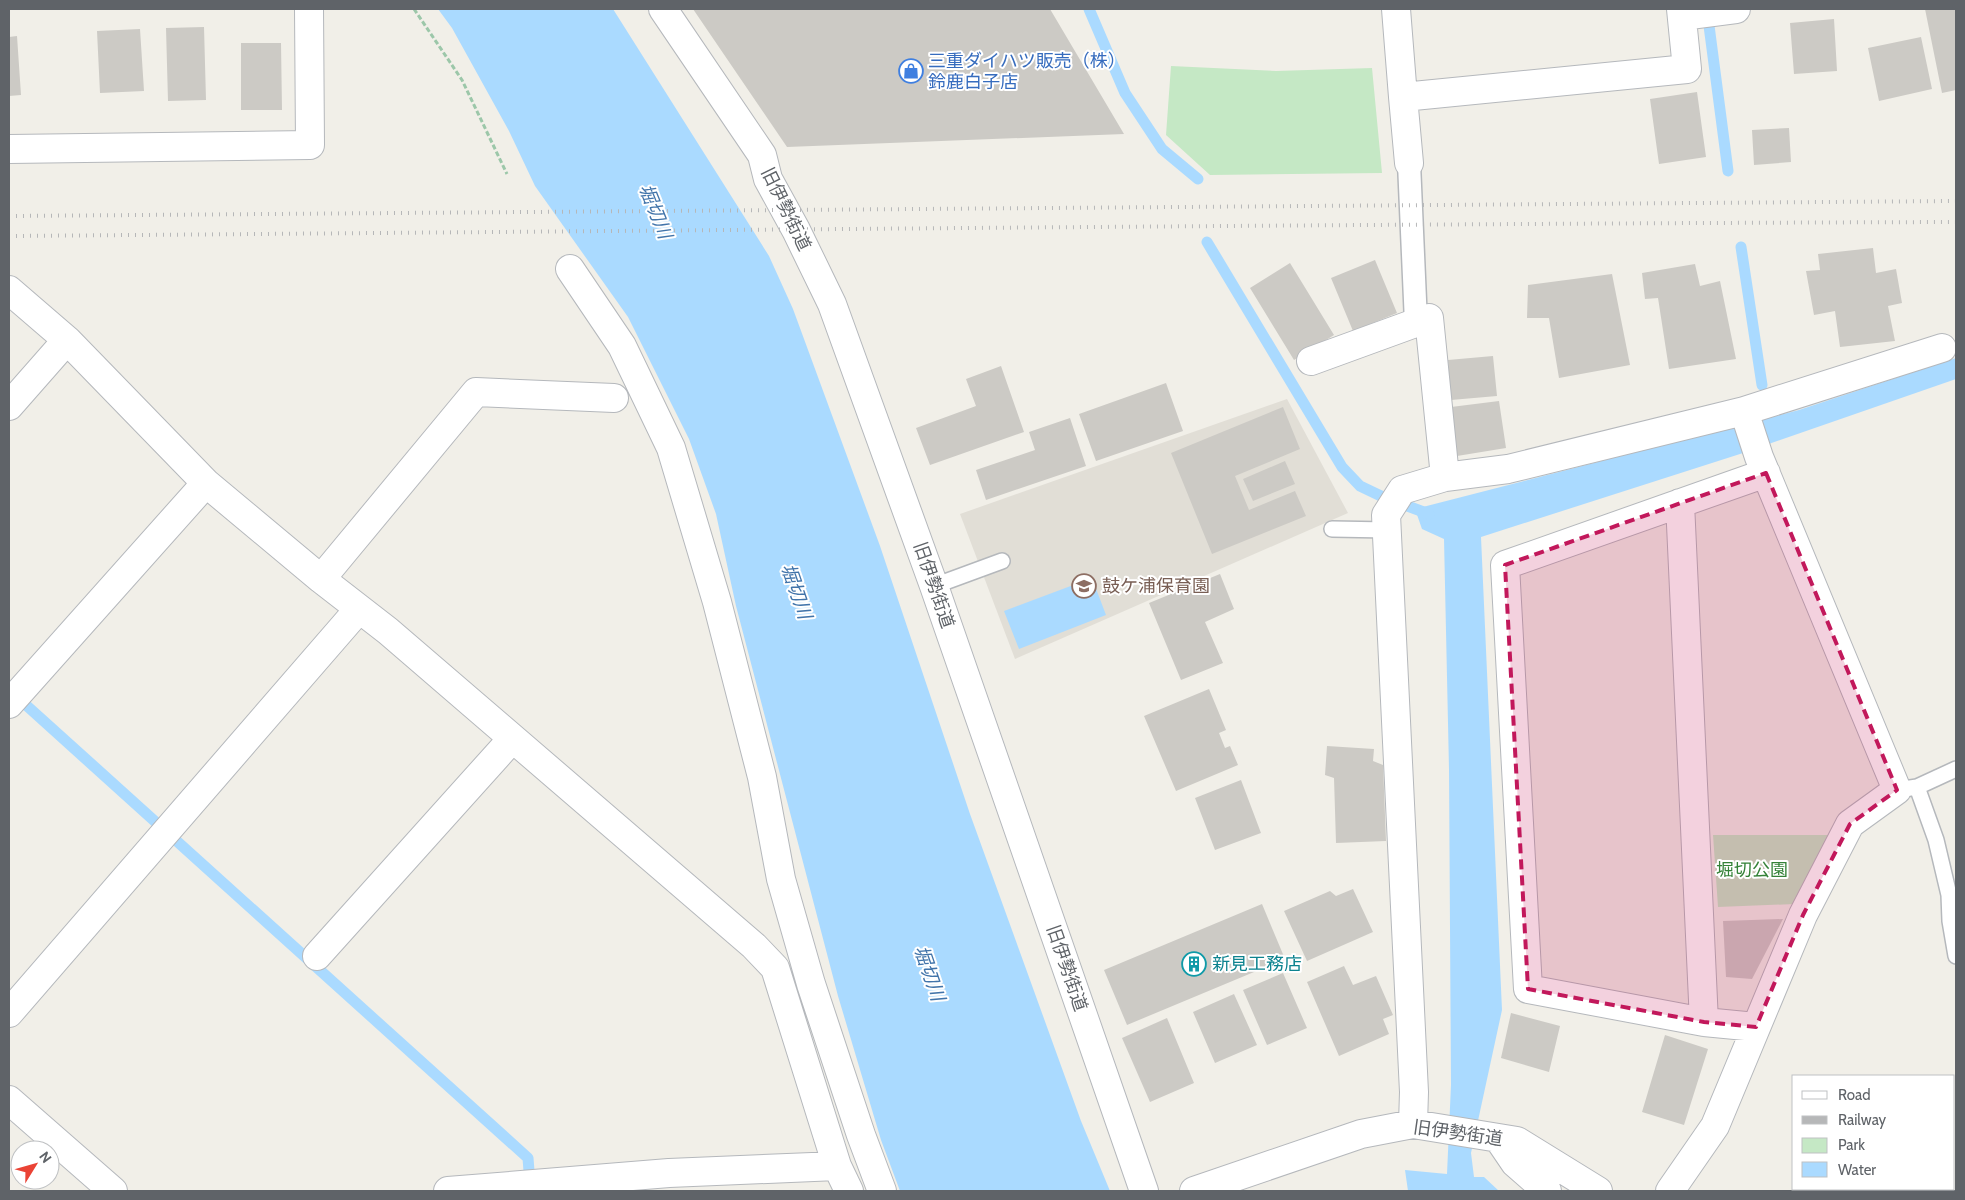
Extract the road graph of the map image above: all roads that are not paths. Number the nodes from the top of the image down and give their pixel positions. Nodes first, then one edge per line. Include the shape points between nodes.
1 (309, 9) edge
2 (663, 9) edge
3 (1396, 9) edge
4 (1736, 9) edge
5 (1682, 12) edge
6 (1403, 97) junction
7 (9, 149) edge
8 (1409, 163) joint
9 (570, 269) dead end
10 (9, 290) edge
11 (1416, 323) junction
12 (67, 340) junction
13 (1942, 348) dead end
14 (1311, 361) dead end
15 (614, 398) dead end
16 (9, 406) edge
17 (1744, 412) junction
18 (1763, 465) junction
19 (1445, 478) junction
20 (206, 483) junction
21 (1680, 503) junction
22 (1387, 523) junction
23 (1332, 529) dead end
24 (1002, 561) dead end
25 (320, 579) junction
26 (934, 586) junction
27 (359, 609) junction
28 (14, 697) edge
29 (512, 739) junction
30 (1956, 769) edge
31 (1907, 789) junction
32 (317, 956) dead end
33 (1956, 956) edge
34 (9, 1013) edge
35 (1704, 1022) junction
36 (1756, 1026) junction
37 (9, 1100) edge
38 (1420, 1125) junction
39 (1490, 1137) junction
40 (837, 1166) junction
41 (665, 1182) edge
42 (561, 1185) edge
43 (113, 1191) edge
44 (448, 1191) edge
45 (849, 1191) edge
46 (882, 1191) edge
47 (1144, 1191) edge
48 (1194, 1191) edge
49 (1547, 1191) edge
50 (1598, 1191) edge
51 (1670, 1191) edge

1 - 7 street via 310,144
2 - 26 street, 旧伊勢街道 via 762,155 768,179 832,304
3 - 6 street
4 - 5 street
5 - 6 street via 1687,69
6 - 8 street
8 - 11 street
9 - 46 street via 622,346 671,448 718,602 762,777 789,908 811,984
10 - 12 street
11 - 14 street
11 - 19 street via 1429,318
12 - 16 street
12 - 20 street
13 - 17 street
15 - 25 street via 476,392
17 - 18 street
17 - 19 street via 1508,469
18 - 21 street
18 - 31 street
19 - 22 street via 1402,490
20 - 25 street
20 - 28 street
21 - 35 street
21 - 35 street via 1505,565 1528,989
22 - 23 lane
22 - 38 street via 1414,1092
24 - 26 lane
25 - 27 street
26 - 47 street, 旧伊勢街道
27 - 29 street
27 - 34 street
29 - 32 street
29 - 40 street via 754,946 774,968
30 - 31 lane
31 - 33 lane via 1936,840 1950,895 1950,921
31 - 36 street via 1850,824 1803,916
35 - 36 street
36 - 51 street via 1715,1126
37 - 43 street
38 - 39 street, 旧伊勢街道
38 - 48 street, 旧伊勢街道 via 1361,1134
39 - 49 street
39 - 50 street, 旧伊勢街道 via 1517,1141
40 - 41 street
40 - 45 street
41 - 42 street
42 - 44 street

